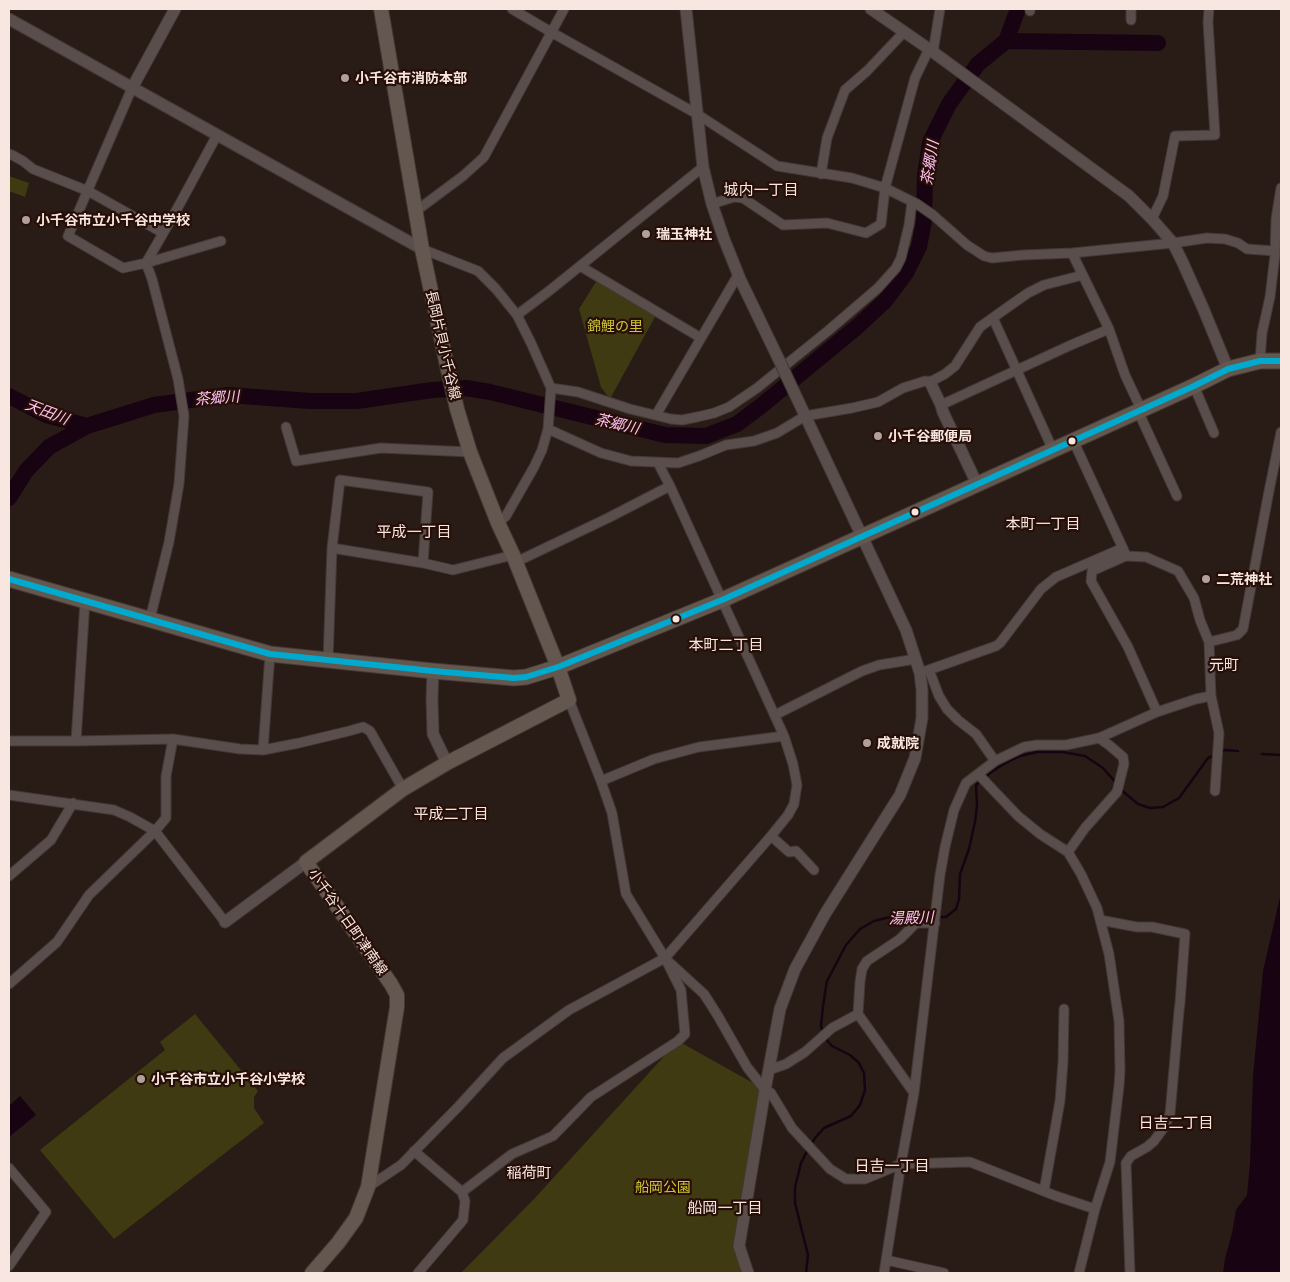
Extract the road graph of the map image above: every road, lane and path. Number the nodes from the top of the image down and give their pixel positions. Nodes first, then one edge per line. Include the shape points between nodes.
1 (175, 9) edge
2 (381, 9) edge
3 (512, 9) edge
4 (564, 9) edge
5 (686, 9) edge
6 (872, 9) edge
7 (940, 9) edge
8 (1131, 9) edge
9 (1209, 9) edge
10 (9, 19) edge
11 (1131, 20) dead end
12 (552, 32) junction
13 (904, 32) junction
14 (931, 51) junction
15 (132, 88) junction
16 (696, 114) junction
17 (217, 135) junction
18 (9, 154) edge
19 (703, 167) junction
20 (821, 174) junction
21 (885, 188) junction
22 (1281, 188) edge
23 (88, 191) junction
24 (914, 203) junction
25 (712, 204) junction
26 (416, 211) junction
27 (1152, 218) junction
28 (163, 234) junction
29 (221, 241) dead end
30 (1173, 244) junction
31 (422, 249) junction
32 (1072, 253) junction
33 (1277, 255) edge
34 (146, 263) junction
35 (580, 266) junction
36 (738, 275) junction
37 (1083, 275) junction
38 (517, 315) junction
39 (993, 318) junction
40 (1109, 329) junction
41 (702, 338) junction
42 (1260, 360) junction
43 (1281, 360) edge
44 (1228, 369) junction
45 (1016, 371) junction
46 (930, 382) junction
47 (1194, 386) junction
48 (550, 390) junction
49 (942, 405) junction
50 (1140, 410) junction
51 (656, 415) junction
52 (805, 416) junction
53 (286, 427) dead end
54 (548, 429) junction
55 (1281, 432) edge
56 (1214, 433) dead end
57 (1073, 440) junction
58 (1053, 450) junction
59 (470, 452) junction
60 (658, 463) junction
61 (977, 484) junction
62 (670, 486) junction
63 (1177, 496) dead end
64 (498, 522) junction
65 (861, 537) junction
66 (332, 548) junction
67 (1124, 552) junction
68 (514, 558) junction
69 (423, 563) junction
70 (9, 579) edge
71 (722, 600) junction
72 (85, 601) junction
73 (150, 619) junction
74 (1209, 642) junction
75 (270, 654) junction
76 (916, 659) junction
77 (328, 661) junction
78 (558, 667) junction
79 (433, 671) junction
80 (924, 672) junction
81 (1212, 696) junction
82 (569, 700) junction
83 (1157, 712) junction
84 (775, 715) junction
85 (784, 736) junction
86 (1099, 738) junction
87 (173, 739) junction
88 (9, 741) edge
89 (76, 741) junction
90 (263, 750) junction
91 (995, 761) junction
92 (447, 763) junction
93 (981, 777) junction
94 (601, 781) junction
95 (403, 789) junction
96 (1216, 791) dead end
97 (9, 795) edge
98 (73, 804) junction
99 (155, 831) junction
100 (771, 836) junction
101 (1068, 852) junction
102 (306, 862) junction
103 (814, 870) dead end
104 (9, 876) edge
105 (936, 919) junction
106 (1100, 920) junction
107 (225, 922) joint
108 (665, 958) junction
109 (9, 984) edge
110 (1064, 1009) dead end
111 (858, 1014) junction
112 (769, 1070) junction
113 (765, 1090) junction
114 (914, 1093) junction
115 (414, 1152) junction
116 (1110, 1162) junction
117 (1126, 1162) junction
118 (901, 1164) junction
119 (9, 1168) edge
120 (368, 1186) junction
121 (1044, 1191) junction
122 (462, 1192) junction
123 (1096, 1209) junction
124 (886, 1260) junction
125 (9, 1266) edge
126 (312, 1273) edge
127 (418, 1273) edge
128 (748, 1273) edge
129 (884, 1273) edge
130 (944, 1273) edge
131 (1079, 1273) edge
132 (1130, 1273) edge

1 - 15 street
2 - 26 main road, 長岡片貝小千谷線
3 - 12 street
4 - 12 street
5 - 16 street
6 - 13 street
7 - 14 street
8 - 11 street
9 - 27 street via 1215,135 1175,136 1164,196
10 - 15 street
12 - 16 street
12 - 26 street via 484,157
13 - 14 street
13 - 20 street via 844,90 827,138
14 - 21 street via 916,78
14 - 27 street via 1129,196
15 - 17 street
15 - 23 street
16 - 19 street
16 - 20 street via 777,166
17 - 28 street
17 - 31 street
18 - 23 street via 33,169
19 - 25 street
19 - 35 street
20 - 21 street via 852,178
21 - 24 street
21 - 25 street via 882,224 866,234 827,223 783,225 743,198 734,196
22 - 33 street via 1276,218
23 - 28 street
23 - 34 street via 68,236 124,268
24 - 32 street via 984,256
24 - 51 street via 896,268 829,330 729,407 682,420
25 - 36 street
26 - 31 main road, 長岡片貝小千谷線
27 - 30 street
28 - 34 street
29 - 34 street
30 - 32 street
30 - 33 street via 1207,238 1225,239 1246,249
30 - 44 street
31 - 38 street via 478,271
31 - 59 main road, 長岡片貝小千谷線 via 457,409
32 - 37 street
33 - 42 street
34 - 73 street via 178,379 184,416 179,484
35 - 38 street
35 - 41 street
36 - 41 street
36 - 52 street, bridge
37 - 39 street via 1044,285
37 - 40 street
38 - 48 street
39 - 45 street
39 - 46 street via 980,327 955,366
40 - 45 street
40 - 50 street
41 - 51 street
42 - 43 highway
42 - 44 highway
44 - 47 highway
45 - 49 street
45 - 58 street
46 - 49 street
46 - 52 street via 903,388 878,402
47 - 50 highway
47 - 56 street
48 - 51 street via 578,392
48 - 54 street
49 - 61 street
50 - 57 highway
50 - 63 street
52 - 60 street via 777,433 754,441 726,445 678,463
52 - 65 street
53 - 59 street via 296,461 381,448
54 - 60 street via 631,461
54 - 64 street via 534,467 506,516
55 - 74 street via 1244,629 1237,636
57 - 58 highway
57 - 67 street
58 - 61 highway
59 - 64 main road, 長岡片貝小千谷線
60 - 62 street
61 - 65 highway
62 - 68 street via 608,518
62 - 71 street
64 - 68 main road, 長岡片貝小千谷線
65 - 71 highway
65 - 76 street via 906,630
66 - 69 street
66 - 69 street via 340,480 428,492
66 - 77 street
67 - 74 street via 1146,557 1178,571 1194,598
67 - 80 street via 1056,577 1042,589 996,646
67 - 83 street via 1092,571 1091,581 1128,647
68 - 69 street via 453,570
68 - 78 main road, 長岡片貝小千谷線
70 - 72 highway
71 - 78 highway
71 - 84 street
72 - 73 highway
72 - 89 street
73 - 75 highway
74 - 81 street
75 - 77 highway
75 - 90 street
76 - 80 street
76 - 84 street via 862,671
77 - 79 highway
78 - 79 highway via 514,678
78 - 82 main road
79 - 92 street via 433,734
80 - 91 street via 947,709 976,734
80 - 112 street via 922,718 915,758 900,794 825,914 795,969 780,1009
81 - 83 street
81 - 96 street via 1219,733
82 - 92 main road, 小千谷十日町津南線
82 - 94 street
83 - 86 street
84 - 85 street
85 - 94 street via 699,747 654,759
85 - 100 street via 797,785 794,804
86 - 91 street via 1084,743 1024,747
86 - 101 street via 1123,757 1117,792
87 - 89 street
87 - 90 street via 240,750
87 - 99 street via 166,776 166,818
88 - 89 street
90 - 95 street via 363,727 370,731
91 - 93 street
92 - 95 main road, 小千谷十日町津南線
93 - 101 street via 1018,816
93 - 105 street via 966,782 954,810 940,875
94 - 108 street via 612,814 626,894
95 - 102 main road, 小千谷十日町津南線
97 - 98 street
98 - 99 street via 114,810
98 - 104 street via 51,840
99 - 107 street
99 - 109 street via 89,895 57,942
100 - 103 street via 789,852 796,851
100 - 108 street
101 - 106 street
102 - 107 street
102 - 120 main road, 小千谷十日町津南線 via 396,995 398,1007
105 - 111 street via 915,924 900,939 867,961 862,969
105 - 114 street
106 - 116 street via 1109,954 1118,1021 1120,1071
106 - 117 street via 1185,934 1170,1114 1154,1141
108 - 113 street via 704,994 747,1067
108 - 115 street via 569,1010 503,1058
108 - 122 street via 681,990 685,1034 591,1097 552,1136 512,1154
110 - 121 street via 1060,1102
111 - 112 street via 832,1028 786,1064
111 - 114 street
112 - 113 street
113 - 118 street via 771,1093 792,1128 830,1169 846,1179 865,1179
113 - 128 street via 739,1246
114 - 118 street
115 - 120 street via 401,1165
115 - 122 street
116 - 117 street
116 - 123 street
117 - 132 street
118 - 121 street via 970,1162
118 - 124 street
119 - 125 street via 46,1212
120 - 126 main road, 小千谷十日町津南線 via 356,1218
121 - 123 street
122 - 127 street via 465,1201 462,1220
123 - 131 street
124 - 129 street
124 - 130 street

